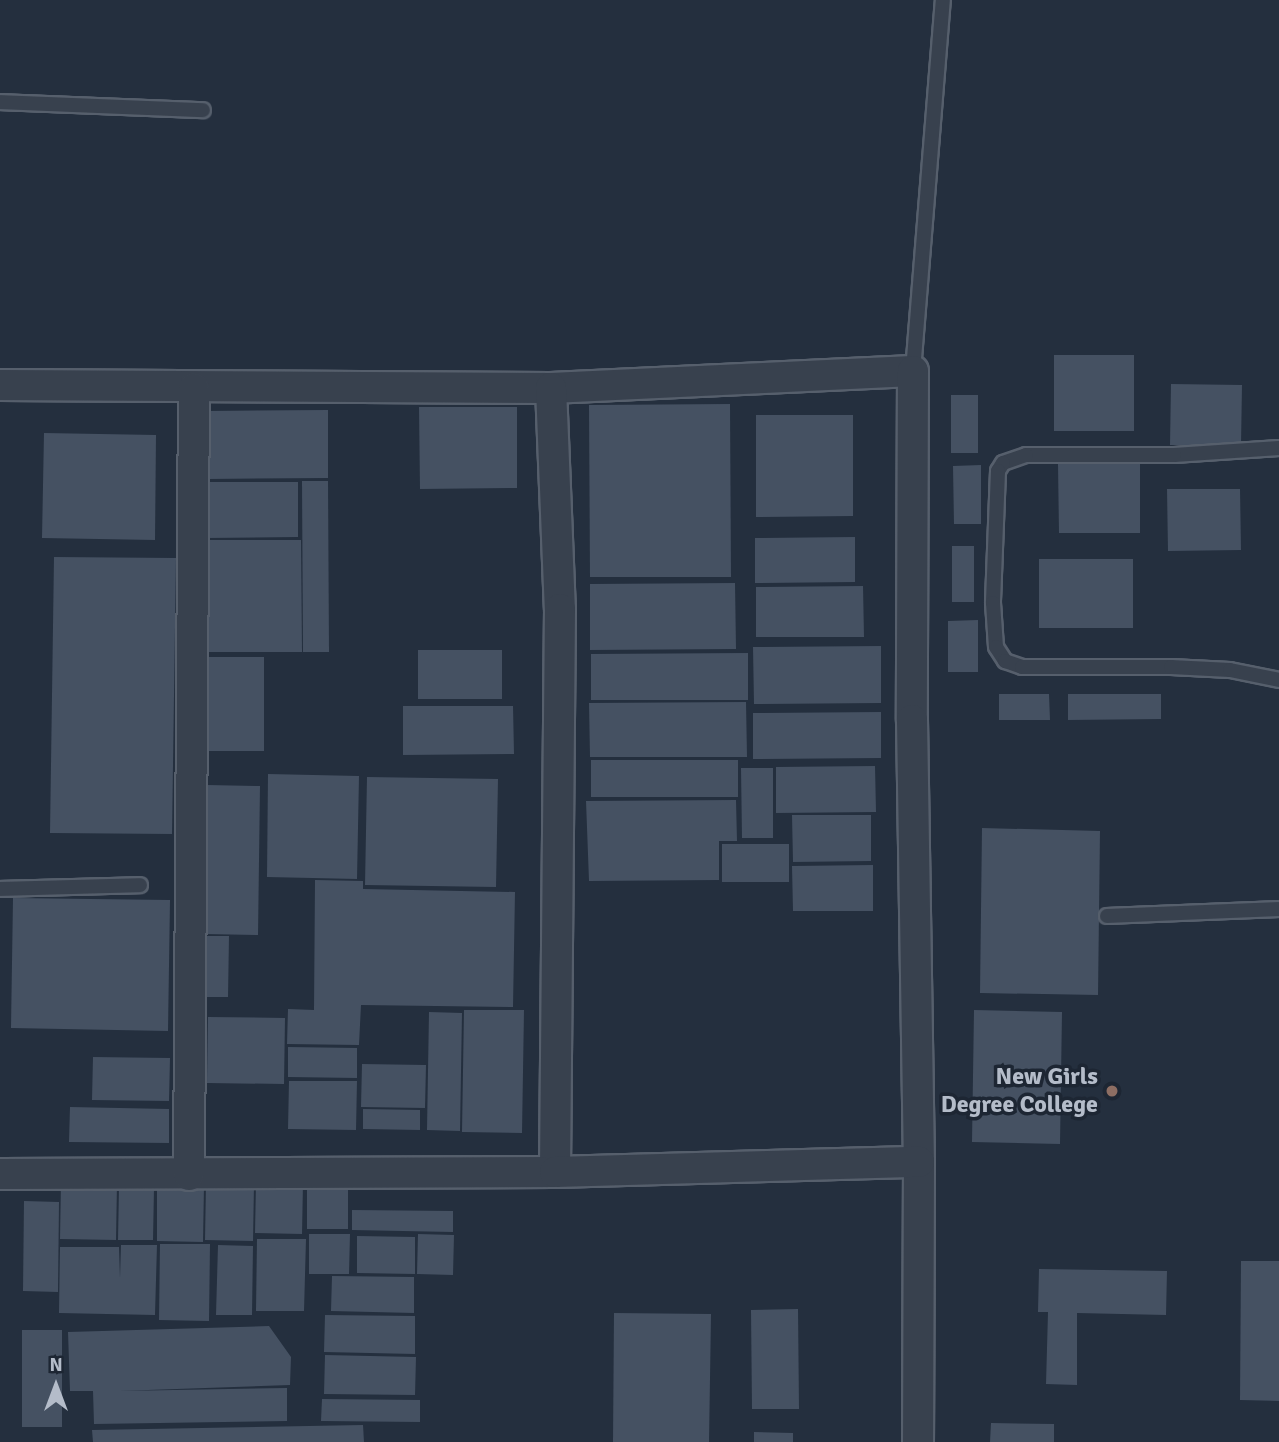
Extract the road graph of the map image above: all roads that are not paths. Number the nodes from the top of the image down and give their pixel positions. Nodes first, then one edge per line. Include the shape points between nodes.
1 (943, 0) edge
2 (0, 102) edge
3 (203, 110) dead end
4 (913, 371) junction
5 (0, 385) edge
6 (194, 388) junction
7 (551, 388) junction
8 (1279, 448) edge
9 (1279, 680) edge
10 (140, 885) dead end
11 (0, 889) edge
12 (1279, 909) edge
13 (1107, 915) dead end
14 (919, 1162) junction
15 (555, 1172) junction
16 (0, 1174) edge
17 (189, 1175) junction
18 (918, 1442) edge

1 - 4 lane
2 - 3 lane
4 - 7 street
4 - 14 street via 912,720
5 - 6 street
6 - 7 street
6 - 17 street
7 - 15 street via 560,609
8 - 9 lane via 1174,456 1026,455 1003,463 998,471 993,603 996,647 1005,661 1022,667 1171,667 1230,670
10 - 11 lane
12 - 13 lane
14 - 15 street
14 - 18 street
15 - 17 street
16 - 17 street

